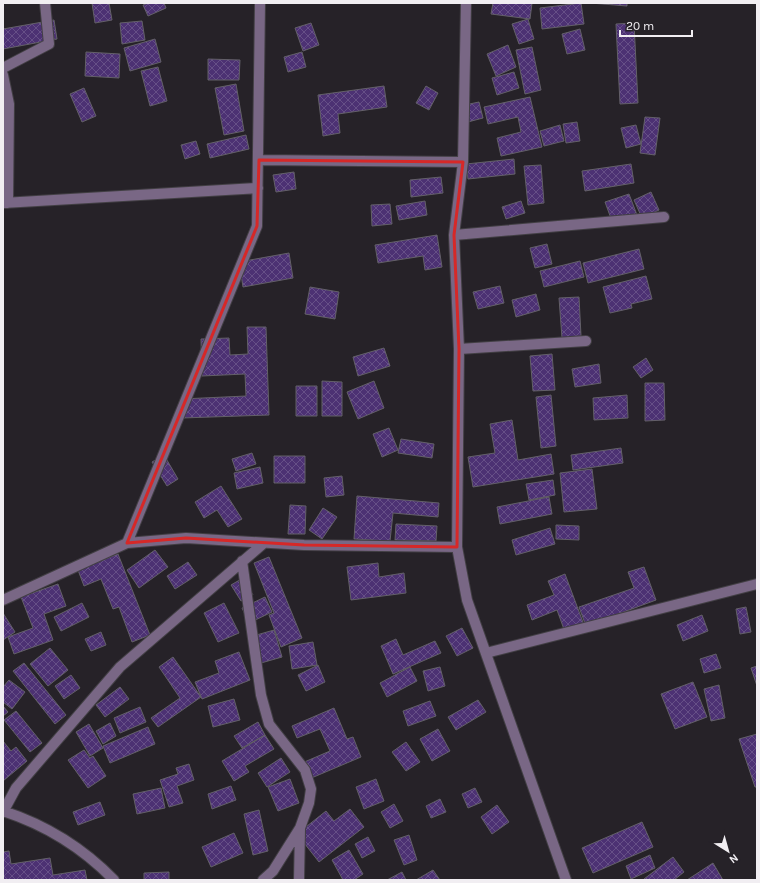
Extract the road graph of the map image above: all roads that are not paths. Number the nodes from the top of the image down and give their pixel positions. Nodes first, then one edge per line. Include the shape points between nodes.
1 (45, 3) edge
2 (260, 3) edge
3 (466, 3) edge
4 (3, 68) edge
5 (3, 75) edge
6 (258, 160) junction
7 (463, 162) junction
8 (258, 188) junction
9 (6, 203) edge
10 (664, 217) dead end
11 (454, 235) junction
12 (586, 341) dead end
13 (460, 350) junction
14 (127, 543) junction
15 (264, 543) junction
16 (457, 547) junction
17 (242, 561) junction
18 (757, 584) edge
19 (3, 600) edge
20 (486, 653) junction
21 (3, 812) edge
22 (300, 828) junction
23 (114, 880) edge
24 (263, 880) edge
25 (299, 880) edge
26 (566, 880) edge

1 - 4 street via 49,44
2 - 6 street
3 - 7 street
5 - 9 street via 9,104
6 - 7 street
6 - 8 street
7 - 11 street
8 - 9 street
8 - 14 street via 257,226
10 - 11 street
11 - 13 street
12 - 13 street
13 - 16 street
14 - 15 street via 186,538
14 - 19 street
15 - 16 street via 304,546
15 - 17 street
16 - 20 street via 467,600
17 - 21 street via 120,667 16,788
17 - 22 street via 261,695 270,724 305,770 311,789
18 - 20 street
20 - 26 street
21 - 23 street via 50,830 77,847
22 - 24 street via 273,871
22 - 25 street

